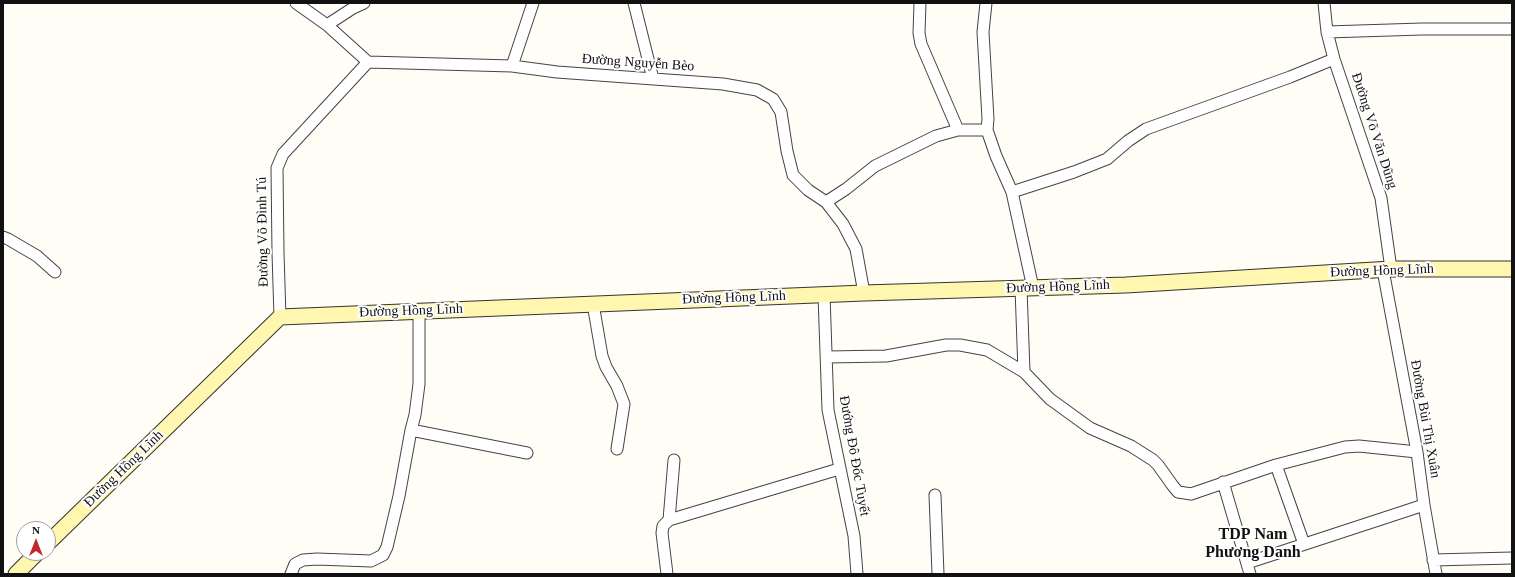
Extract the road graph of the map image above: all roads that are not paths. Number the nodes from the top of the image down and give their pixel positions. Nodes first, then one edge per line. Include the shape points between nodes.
1 (296, 3) edge
2 (364, 3) edge
3 (533, 3) edge
4 (634, 3) edge
5 (920, 3) edge
6 (986, 3) edge
7 (1324, 3) edge
8 (327, 25) junction
9 (1512, 29) edge
10 (1328, 32) junction
11 (1334, 59) junction
12 (368, 62) junction
13 (512, 66) junction
14 (653, 79) junction
15 (958, 130) junction
16 (987, 130) junction
17 (1012, 192) junction
18 (826, 202) junction
19 (3, 237) edge
20 (1512, 268) edge
21 (1387, 269) junction
22 (55, 272) dead end
23 (1027, 288) junction
24 (864, 293) junction
25 (824, 295) junction
26 (593, 304) junction
27 (419, 311) junction
28 (280, 317) junction
29 (827, 357) junction
30 (1024, 372) junction
31 (411, 430) junction
32 (617, 449) dead end
33 (1417, 452) junction
34 (526, 453) dead end
35 (674, 460) dead end
36 (1276, 465) junction
37 (839, 469) junction
38 (1223, 482) junction
39 (935, 495) dead end
40 (1424, 505) junction
41 (669, 520) junction
42 (56, 535) edge
43 (1304, 544) junction
44 (1512, 558) edge
45 (1433, 560) junction
46 (29, 561) edge
47 (1248, 569) edge
48 (16, 574) edge
49 (291, 574) edge
50 (667, 574) edge
51 (857, 574) edge
52 (938, 574) edge
53 (1436, 574) edge

1 - 8 street
2 - 8 street
3 - 13 street
4 - 14 street
5 - 15 street via 921,44
6 - 16 street via 983,32
7 - 10 street, Đường Võ Văn Dũng
8 - 12 street
9 - 10 street
10 - 11 street, Đường Võ Văn Dũng
11 - 17 street via 1146,129 1107,159
11 - 21 street, Đường Võ Văn Dũng via 1380,198
12 - 13 street, Đường Nguyễn Bèo
12 - 28 street, Đường Võ Đình Tú via 283,154 277,168
13 - 14 street, Đường Nguyễn Bèo
14 - 18 street, Đường Nguyễn Bèo via 723,84 757,90 774,99 781,112 793,175 808,190
15 - 16 street
15 - 18 street via 936,136 876,166
16 - 17 street
17 - 23 street
18 - 24 street, Đường Nguyễn Bèo via 843,224 856,249
19 - 22 street via 37,256
20 - 21 street, Đường Hồng Lĩnh
21 - 23 street, Đường Hồng Lĩnh via 1126,285
21 - 33 street, Đường Bùi Thị Xuân
23 - 24 street, Đường Hồng Lĩnh
23 - 30 street
24 - 25 street, Đường Hồng Lĩnh
25 - 26 street, Đường Hồng Lĩnh
25 - 29 street, Đướng Đô Đốc Tuyết
26 - 27 street, Đường Hồng Lĩnh
26 - 32 street via 602,356 624,404
27 - 28 street, Đường Hồng Lĩnh
27 - 31 street via 419,384
28 - 42 street, Đường Hồng Lĩnh
29 - 30 street via 886,356 946,345 960,345 987,350
29 - 37 street, Đướng Đô Đốc Tuyết via 828,410
30 - 38 street via 1060,408 1090,428 1131,446 1153,460 1178,492 1191,494
31 - 34 street
31 - 49 street via 399,496 383,556 371,561 303,560 295,564
33 - 36 street via 1345,447
33 - 40 street, Đường Bùi Thị Xuân
35 - 41 street
36 - 38 street
36 - 43 street
37 - 41 street
37 - 51 street, Đướng Đô Đốc Tuyết via 854,536
38 - 47 street
39 - 52 street
40 - 43 street
40 - 45 street, Đường Bùi Thị Xuân
41 - 50 street via 663,526 662,533
43 - 47 street
44 - 45 street
45 - 53 street, Đường Bùi Thị Xuân
46 - 48 street

